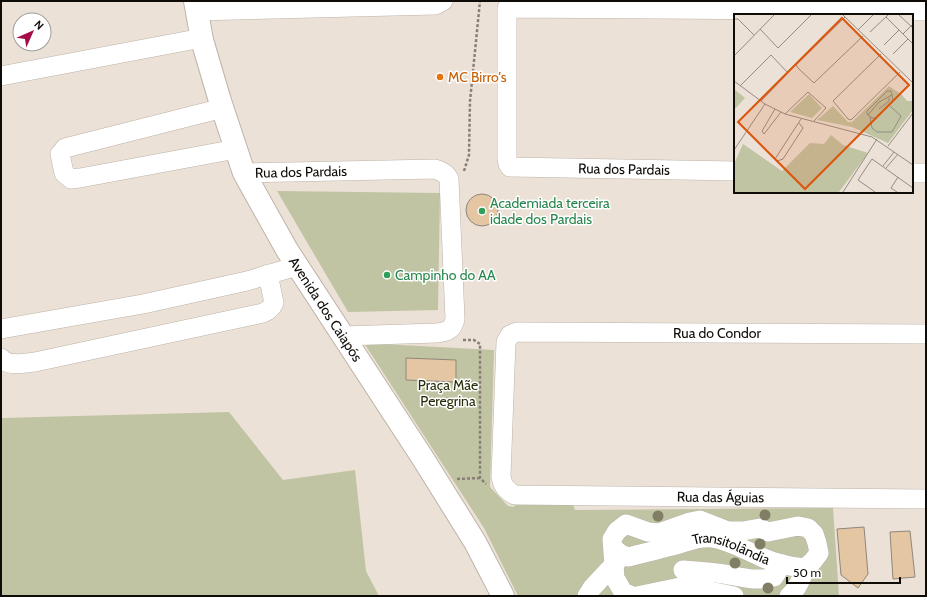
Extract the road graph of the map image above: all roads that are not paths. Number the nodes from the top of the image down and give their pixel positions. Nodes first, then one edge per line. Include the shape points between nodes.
1 (443, 1) edge
2 (196, 6) edge
3 (926, 11) edge
4 (202, 38) junction
5 (1, 76) edge
6 (223, 108) junction
7 (236, 149) junction
8 (734, 171) edge
9 (244, 173) junction
10 (913, 173) edge
11 (926, 173) edge
12 (281, 270) junction
13 (1, 329) edge
14 (926, 334) edge
15 (343, 336) junction
16 (1, 358) edge
17 (508, 489) joint
18 (926, 499) edge
19 (674, 546) junction
20 (616, 556) junction
21 (782, 564) junction
22 (805, 568) junction
23 (681, 581) junction
24 (503, 596) edge
25 (587, 596) edge
26 (632, 596) edge
27 (637, 596) edge
28 (734, 596) edge
29 (789, 596) edge

1 - 2 street via 435,5
2 - 4 main road, Avenida dos Caiapós
3 - 8 street, Rua dos Pardais via 507,8 507,159 510,167
4 - 5 street
4 - 6 main road, Avenida dos Caiapós
6 - 7 main road, Avenida dos Caiapós
6 - 7 street via 65,148 60,154 64,173 71,179 80,178
7 - 9 main road, Avenida dos Caiapós
9 - 12 main road, Avenida dos Caiapós via 287,250
9 - 15 street, Rua dos Pardais via 435,169 443,172 449,179 455,319 452,329 445,333
10 - 11 street
12 - 13 street via 143,304
12 - 15 main road, Avenida dos Caiapós
12 - 16 street via 272,308 263,313 35,362 10,363
14 - 17 street, Rua do Condor via 517,332 510,335 506,342
15 - 24 main road, Avenida dos Caiapós via 475,542
17 - 18 street, Rua das Águias
19 - 20 street, Transitolândia via 629,556
19 - 21 street, Transitolândia via 698,537 713,538
19 - 23 street, Transitolândia
20 - 22 street, Transitolândia via 612,539 626,524 659,534 700,520 728,530 743,531 760,528 768,532 798,526 808,528 818,543 818,553
20 - 25 street, Transitolândia
20 - 26 street, Transitolândia via 615,578 624,592
21 - 22 street, Transitolândia
21 - 23 street, Transitolândia via 774,577 765,580 723,574
22 - 29 street, Transitolândia via 798,585
23 - 27 street, Transitolândia
23 - 28 street, Transitolândia

